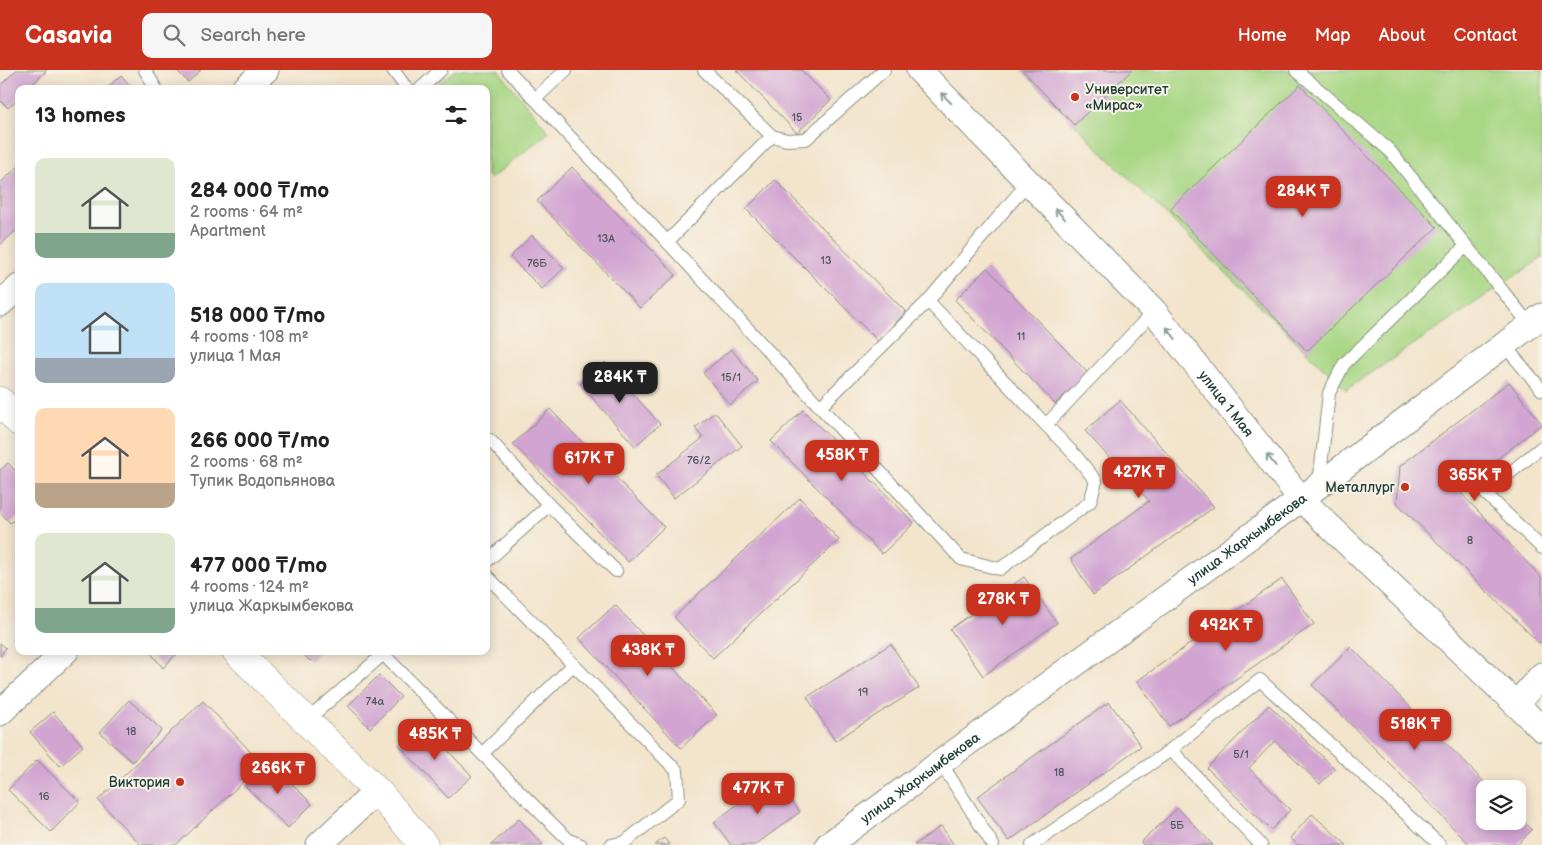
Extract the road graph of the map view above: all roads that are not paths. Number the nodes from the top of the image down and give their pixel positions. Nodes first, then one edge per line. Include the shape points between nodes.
1 (145, 70) edge
2 (266, 70) edge
3 (393, 70) edge
4 (440, 70) edge
5 (508, 70) edge
6 (566, 70) edge
7 (704, 70) edge
8 (884, 70) edge
9 (919, 70) edge
10 (1296, 70) edge
11 (154, 85) edge
12 (249, 85) edge
13 (404, 85) edge
14 (424, 85) edge
15 (535, 99) junction
16 (772, 136) junction
17 (1029, 181) junction
18 (667, 242) junction
19 (1466, 246) junction
20 (15, 291) edge
21 (928, 301) junction
22 (0, 304) edge
23 (1154, 312) junction
24 (1536, 321) edge
25 (1504, 345) junction
26 (1542, 390) edge
27 (0, 401) edge
28 (820, 407) junction
29 (15, 418) edge
30 (1046, 425) junction
31 (490, 440) dead end
32 (1542, 447) edge
33 (1310, 492) junction
34 (549, 505) junction
35 (1542, 548) edge
36 (490, 558) edge
37 (616, 571) dead end
38 (490, 580) edge
39 (62, 655) edge
40 (240, 655) edge
41 (380, 655) edge
42 (386, 655) edge
43 (573, 665) junction
44 (1542, 675) edge
45 (1516, 704) junction
46 (0, 712) edge
47 (306, 721) junction
48 (1542, 729) edge
49 (1171, 750) junction
50 (482, 754) junction
51 (941, 763) junction
52 (378, 791) junction
53 (319, 845) edge
54 (424, 845) edge
55 (581, 845) edge
56 (611, 845) edge
57 (828, 845) edge
58 (993, 845) edge
59 (1032, 845) edge
60 (1262, 845) edge
61 (1440, 845) edge

1 - 11 lane
2 - 12 street
3 - 13 lane
4 - 14 lane
5 - 15 lane
6 - 15 lane
7 - 16 lane
8 - 16 lane via 806,139 787,140
17 -> 9 street, улица 1 Мая
10 - 19 lane via 1390,150
15 - 18 lane
16 - 18 lane
17 - 21 lane
23 -> 17 street, улица 1 Мая
18 - 28 lane
19 - 24 lane
19 - 33 lane via 1344,364 1329,393
20 - 22 street
21 - 28 lane
21 - 30 lane
23 - 30 lane
33 -> 23 street, улица 1 Мая
24 - 25 street, улица Жаркымбекова
25 - 26 lane
25 - 33 street, улица Жаркымбекова
27 - 29 main road
28 - 30 lane via 961,559 1000,569 1090,502 1096,481
31 - 34 lane
32 - 35 lane via 1485,493
33 - 45 street, улица 1 Мая
33 - 51 street, улица Жаркымбекова
34 - 36 lane
34 - 37 lane
38 - 43 lane
39 - 46 street
40 - 47 main road
41 - 47 lane
42 - 50 lane
43 - 50 lane
43 - 56 lane via 677,771 679,799 625,842
44 - 45 street
45 - 48 street, улица 1 Мая
47 - 52 main road
49 - 59 lane
49 - 60 lane
49 - 61 lane via 1260,680
50 - 55 lane via 563,835
51 - 57 street, улица Жаркымбекова
51 - 58 lane
52 - 53 street
52 - 54 main road

